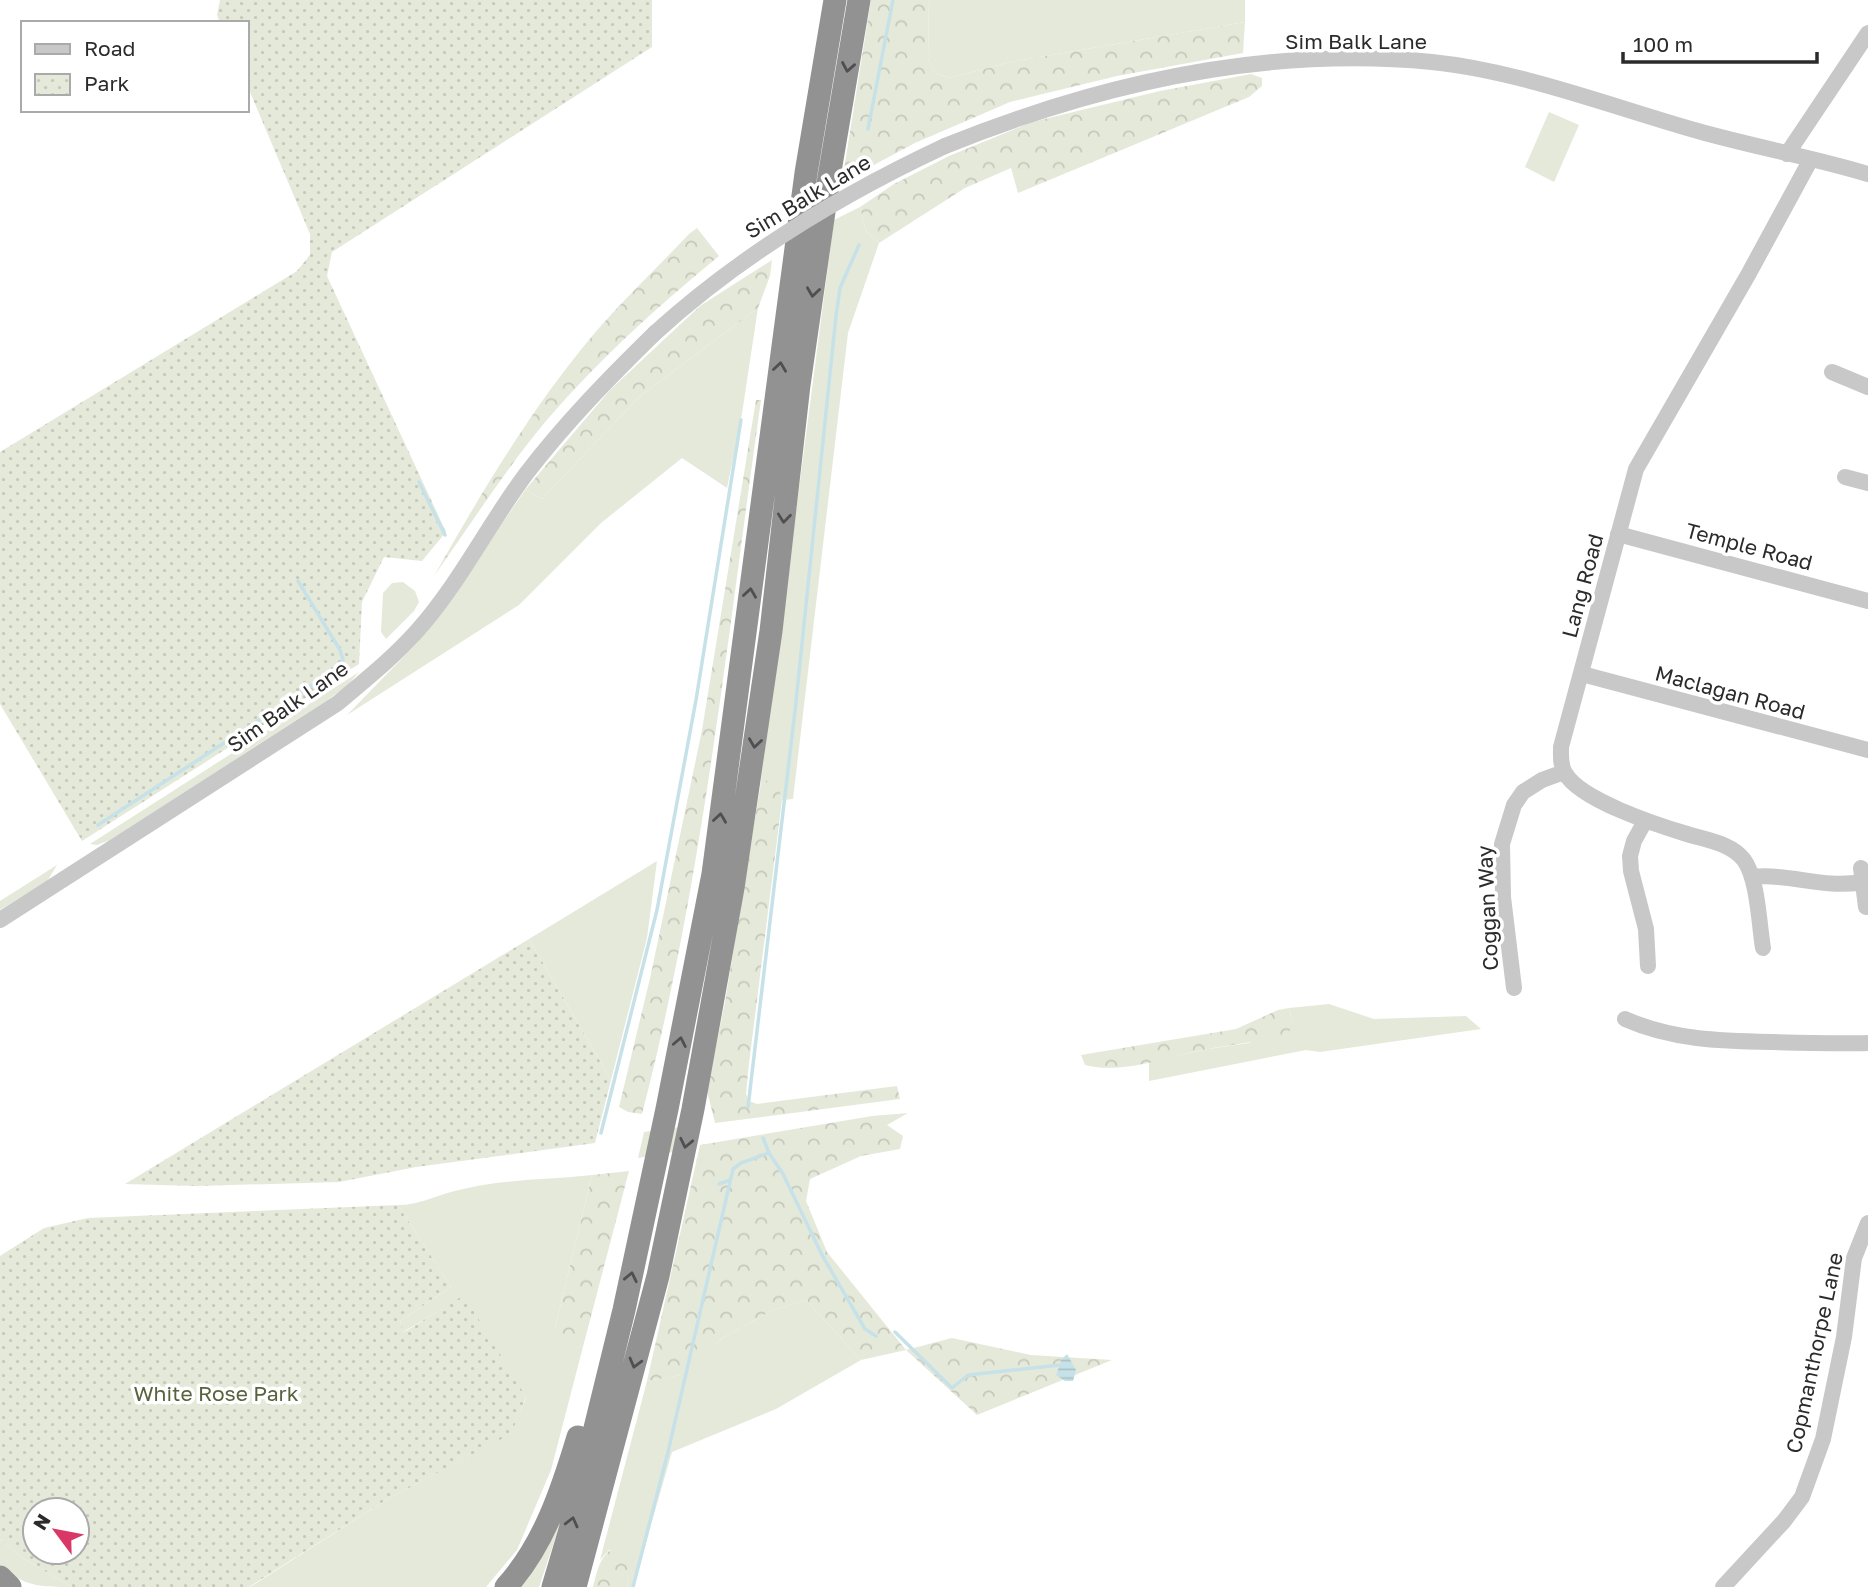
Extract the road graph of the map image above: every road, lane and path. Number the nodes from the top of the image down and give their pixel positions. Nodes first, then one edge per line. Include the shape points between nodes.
1 (835, 0) edge
2 (859, 0) edge
3 (1868, 33) edge
4 (1787, 154) junction
5 (1811, 159) junction
6 (1868, 174) edge
7 (1832, 372) dead end
8 (1868, 387) edge
9 (1845, 477) dead end
10 (1868, 483) edge
11 (1618, 534) junction
12 (1868, 601) edge
13 (1582, 674) junction
14 (1868, 750) edge
15 (1564, 772) junction
16 (1645, 821) junction
17 (1752, 877) junction
18 (1866, 907) dead end
19 (0, 920) edge
20 (1763, 948) dead end
21 (1648, 966) dead end
22 (1514, 988) dead end
23 (1625, 1018) dead end
24 (1868, 1043) edge
25 (1868, 1223) edge
26 (624, 1310) junction
27 (0, 1577) edge
28 (10, 1587) edge
29 (506, 1587) edge
30 (553, 1587) edge
31 (575, 1587) edge
32 (1723, 1587) edge

26 -> 1 highway via 713,874 806,173
2 -> 31 highway via 803,359 771,631 735,874 693,1109 658,1276
3 - 4 street
4 - 5 street, Sim Balk Lane
4 - 19 street, Sim Balk Lane, bridge via 1503,75 1436,63 1363,59 1249,65 1154,80 1064,102 945,146 876,178 813,215 733,269 655,333 566,424 417,632 338,703
5 - 6 street, Sim Balk Lane
5 - 11 street, Lang Road via 1643,455
7 - 8 street
9 - 10 street
11 - 12 street, Temple Road
11 - 13 street, Lang Road
13 - 14 street, Maclagan Road
13 - 15 street, Lang Road via 1561,747
15 - 16 street via 1586,793
15 - 22 street, Coggan Way via 1523,792 1502,844 1499,931
16 - 17 street via 1724,845 1746,862
16 - 21 street via 1630,856 1646,929
17 - 18 street via 1771,875 1842,886 1861,875
17 - 20 street
23 - 24 street via 1666,1033 1730,1043
25 - 32 street, Copmanthorpe Lane via 1854,1258 1823,1438 1802,1497
26 - 29 highway via 604,1348 549,1522
30 -> 26 highway
27 - 28 highway

